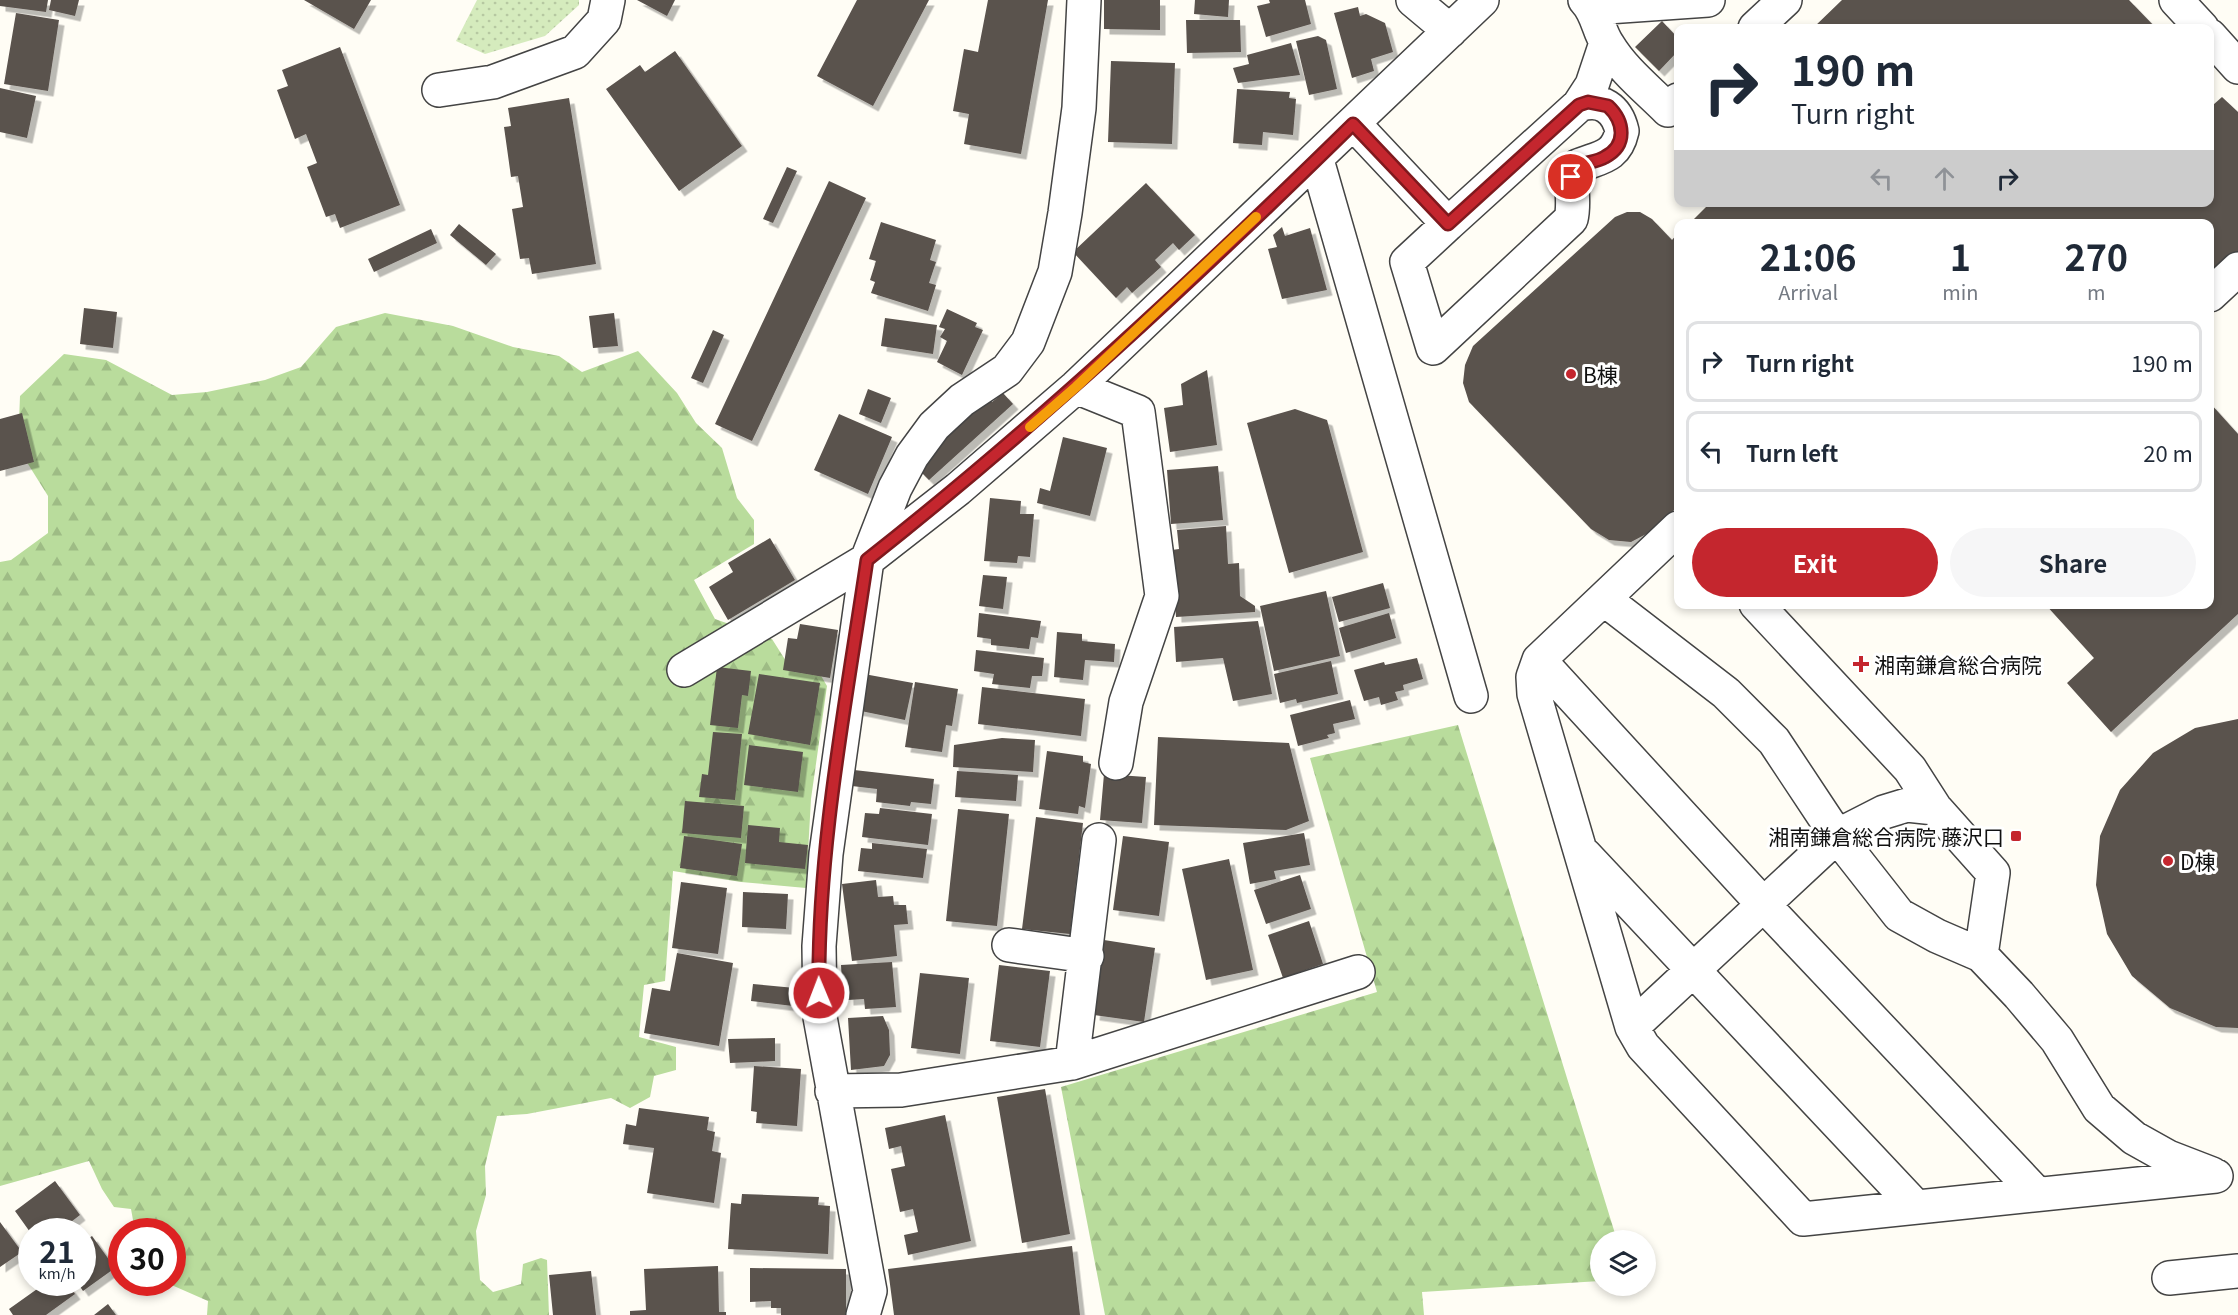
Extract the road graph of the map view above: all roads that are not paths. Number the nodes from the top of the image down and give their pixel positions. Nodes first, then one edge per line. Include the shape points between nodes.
1 (608, 0) edge
2 (1084, 0) edge
3 (1413, 0) edge
4 (1482, 0) edge
5 (1708, 0) edge
6 (1785, 0) edge
7 (2176, 0) edge
8 (1589, 4) edge
9 (1759, 24) edge
10 (2198, 24) edge
11 (1450, 31) junction
12 (2214, 40) edge
13 (1606, 43) junction
14 (2238, 67) edge
15 (438, 90) dead end
16 (1674, 104) edge
17 (1579, 105) junction
18 (1353, 124) junction
19 (1317, 159) junction
20 (1448, 224) junction
21 (2238, 269) edge
22 (2214, 292) edge
23 (1076, 387) junction
24 (1674, 532) edge
25 (867, 560) junction
26 (1604, 599) junction
27 (1761, 609) edge
28 (1539, 660) junction
29 (684, 670) dead end
30 (1471, 696) dead end
31 (1116, 763) dead end
32 (1935, 808) junction
33 (1837, 836) junction
34 (1099, 840) dead end
35 (1580, 849) junction
36 (1762, 903) junction
37 (1009, 945) dead end
38 (1981, 955) junction
39 (1087, 956) junction
40 (1692, 969) junction
41 (1358, 972) dead end
42 (1632, 1027) junction
43 (1072, 1063) junction
44 (832, 1091) junction
45 (2227, 1174) edge
46 (2037, 1194) junction
47 (1916, 1207) junction
48 (2238, 1271) edge
49 (2169, 1278) dead end
50 (863, 1315) edge

1 - 15 street via 604,20 575,52 493,82
2 - 25 street via 1079,108 1065,213 1055,272 1029,342 1007,370 962,400 934,426 895,488
3 - 11 street
4 - 11 street
5 - 8 street
6 - 9 street
7 - 10 street
8 - 13 street
11 - 18 street
12 - 14 street
13 - 16 street via 1668,110
13 - 17 street via 1592,85
17 - 20 street
17 - 20 street via 1598,102 1615,113 1622,131 1615,150 1578,166 1571,177 1571,219 1433,348 1407,262
18 - 19 street
18 - 20 street
19 - 23 street
19 - 30 street
21 - 22 street
23 - 25 street via 958,489
23 - 31 street via 1138,412 1162,596 1126,702
24 - 26 street
25 - 29 street
25 - 44 street via 826,854 819,946 820,1017
26 - 28 street
26 - 33 street via 1726,693 1774,741
27 - 32 street via 1910,769
28 - 35 street via 1533,677 1534,694
28 - 36 street
32 - 33 street via 1907,805
32 - 38 street via 1993,873
33 - 36 street
33 - 38 street via 1899,915
34 - 39 street
35 - 40 street
35 - 42 street
36 - 40 street
36 - 46 street
37 - 39 street
38 - 45 street via 2058,1040 2099,1108 2134,1138 2168,1157
39 - 43 street
40 - 42 street
40 - 47 street
41 - 43 street
42 - 47 street via 1643,1046 1803,1219
43 - 44 street via 901,1090
44 - 50 street via 870,1291
45 - 46 street
46 - 47 street
48 - 49 street

